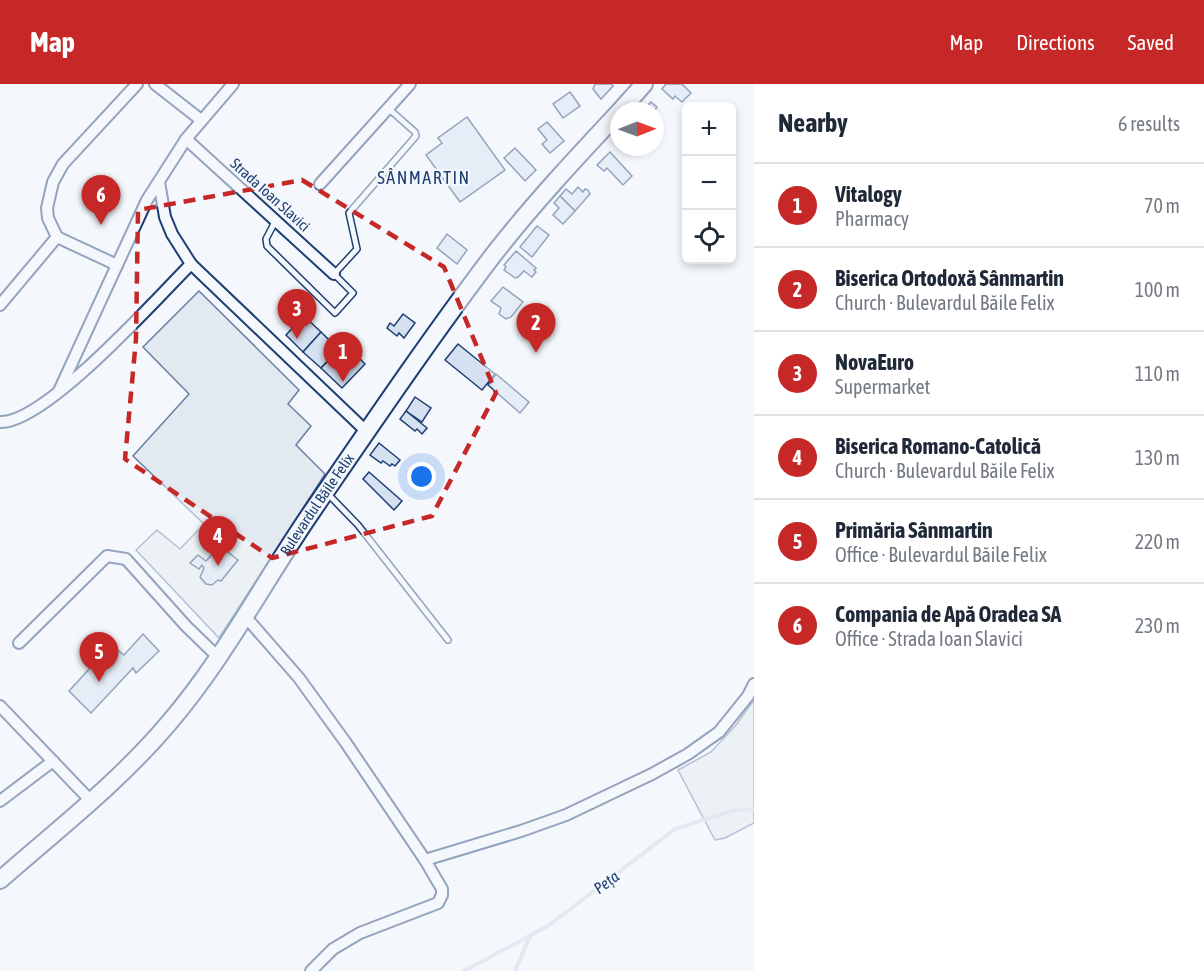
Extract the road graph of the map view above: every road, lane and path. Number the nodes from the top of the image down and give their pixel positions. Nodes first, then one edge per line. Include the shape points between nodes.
1 (137, 84) edge
2 (155, 84) edge
3 (233, 84) edge
4 (410, 84) edge
5 (644, 84) edge
6 (627, 102) edge
7 (389, 109) junction
8 (201, 120) junction
9 (610, 121) edge
10 (186, 139) junction
11 (159, 182) junction
12 (320, 184) dead end
13 (276, 220) junction
14 (57, 237) junction
15 (191, 264) junction
16 (117, 265) junction
17 (333, 274) junction
18 (0, 305) edge
19 (59, 391) junction
20 (0, 422) edge
21 (367, 432) junction
22 (326, 491) junction
23 (244, 615) junction
24 (448, 640) dead end
25 (19, 643) dead end
26 (218, 657) junction
27 (754, 684) edge
28 (0, 706) edge
29 (53, 761) junction
30 (0, 801) edge
31 (90, 801) junction
32 (425, 860) junction
33 (0, 880) edge
34 (311, 971) edge

1 - 14 street via 63,164 53,182 47,208
2 - 8 street
3 - 8 street
4 - 7 street
5 - 6 main road, Bulevardul Băile Felix
7 - 12 street
7 - 17 lane via 417,136 349,213 357,249
8 - 10 street
9 - 21 main road, Bulevardul Băile Felix via 495,252
10 - 11 street
10 - 13 street, Strada Ioan Slavici
11 - 15 street via 165,218
11 - 16 street
13 - 17 street, Strada Ioan Slavici
13 - 17 lane, Strada Ioan Slavici via 266,239 267,246 335,313 353,293
14 - 16 street
14 - 18 street
15 - 19 street via 86,370
15 - 21 street
16 - 19 street
19 - 20 street via 21,418
21 - 22 main road, Bulevardul Băile Felix
22 - 23 main road, Bulevardul Băile Felix
22 - 24 lane via 358,525
23 - 26 main road, Bulevardul Băile Felix
23 - 32 street via 326,715
25 - 26 street via 107,556 118,556 126,559
26 - 31 main road, Bulevardul Băile Felix via 167,725
27 - 32 street via 719,732 661,769 566,815
28 - 29 street
29 - 30 street
29 - 31 street
31 - 33 main road, Bulevardul Băile Felix
32 - 34 street via 442,889 438,903 360,933 333,950

